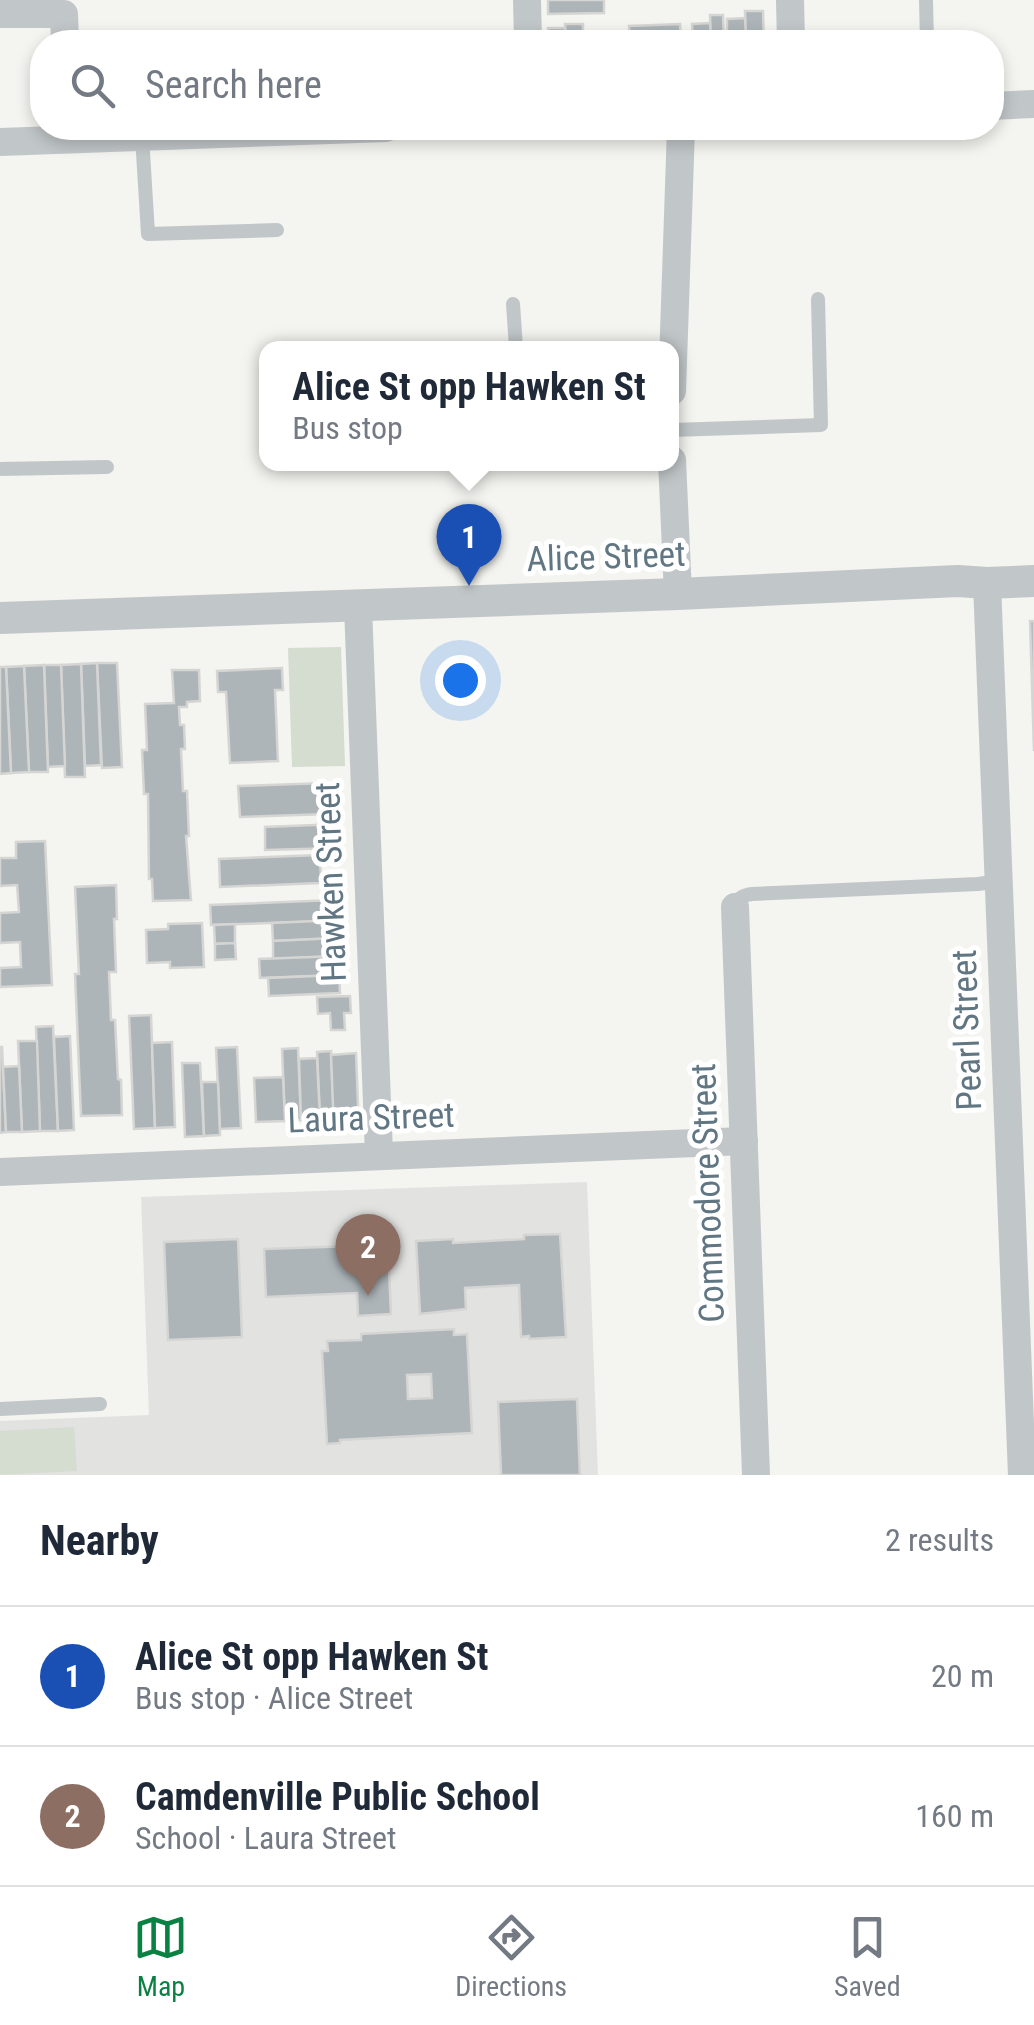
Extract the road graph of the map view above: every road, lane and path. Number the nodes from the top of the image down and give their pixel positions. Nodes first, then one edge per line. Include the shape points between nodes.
1 (527, 0) edge
2 (790, 0) edge
3 (926, 0) edge
4 (0, 14) edge
5 (65, 30) edge
6 (528, 30) edge
7 (791, 30) edge
8 (927, 30) edge
9 (1034, 104) edge
10 (1004, 105) edge
11 (30, 138) edge
12 (142, 140) edge
13 (681, 140) edge
14 (0, 142) edge
15 (276, 230) dead end
16 (818, 299) dead end
17 (514, 304) dead end
18 (516, 341) edge
19 (674, 341) edge
20 (679, 430) edge
21 (106, 467) dead end
22 (0, 469) edge
23 (672, 471) edge
24 (1034, 581) edge
25 (988, 582) junction
26 (678, 594) junction
27 (358, 606) junction
28 (0, 618) edge
29 (999, 881) junction
30 (735, 908) joint
31 (744, 1141) junction
32 (379, 1155) junction
33 (0, 1172) edge
34 (100, 1404) dead end
35 (0, 1409) edge
36 (756, 1475) edge
37 (1022, 1475) edge

1 - 6 street
2 - 7 street
3 - 8 lane
4 - 5 street via 64,14
9 - 10 street
11 - 14 street
12 - 15 lane via 148,234
13 - 19 street
16 - 20 lane via 822,425
17 - 18 lane
21 - 22 lane
23 - 26 street
24 - 25 street, Alice Street
25 - 26 street, Alice Street
25 - 29 street, Pearl Street
26 - 27 street, Alice Street
27 - 28 street, Alice Street
27 - 32 street, Hawken Street
29 - 30 lane via 752,894
29 - 37 street, Pearl Street
30 - 31 street, Commodore Street
31 - 32 street, Laura Street
31 - 36 street, Commodore Street
32 - 33 street, Laura Street
34 - 35 lane

